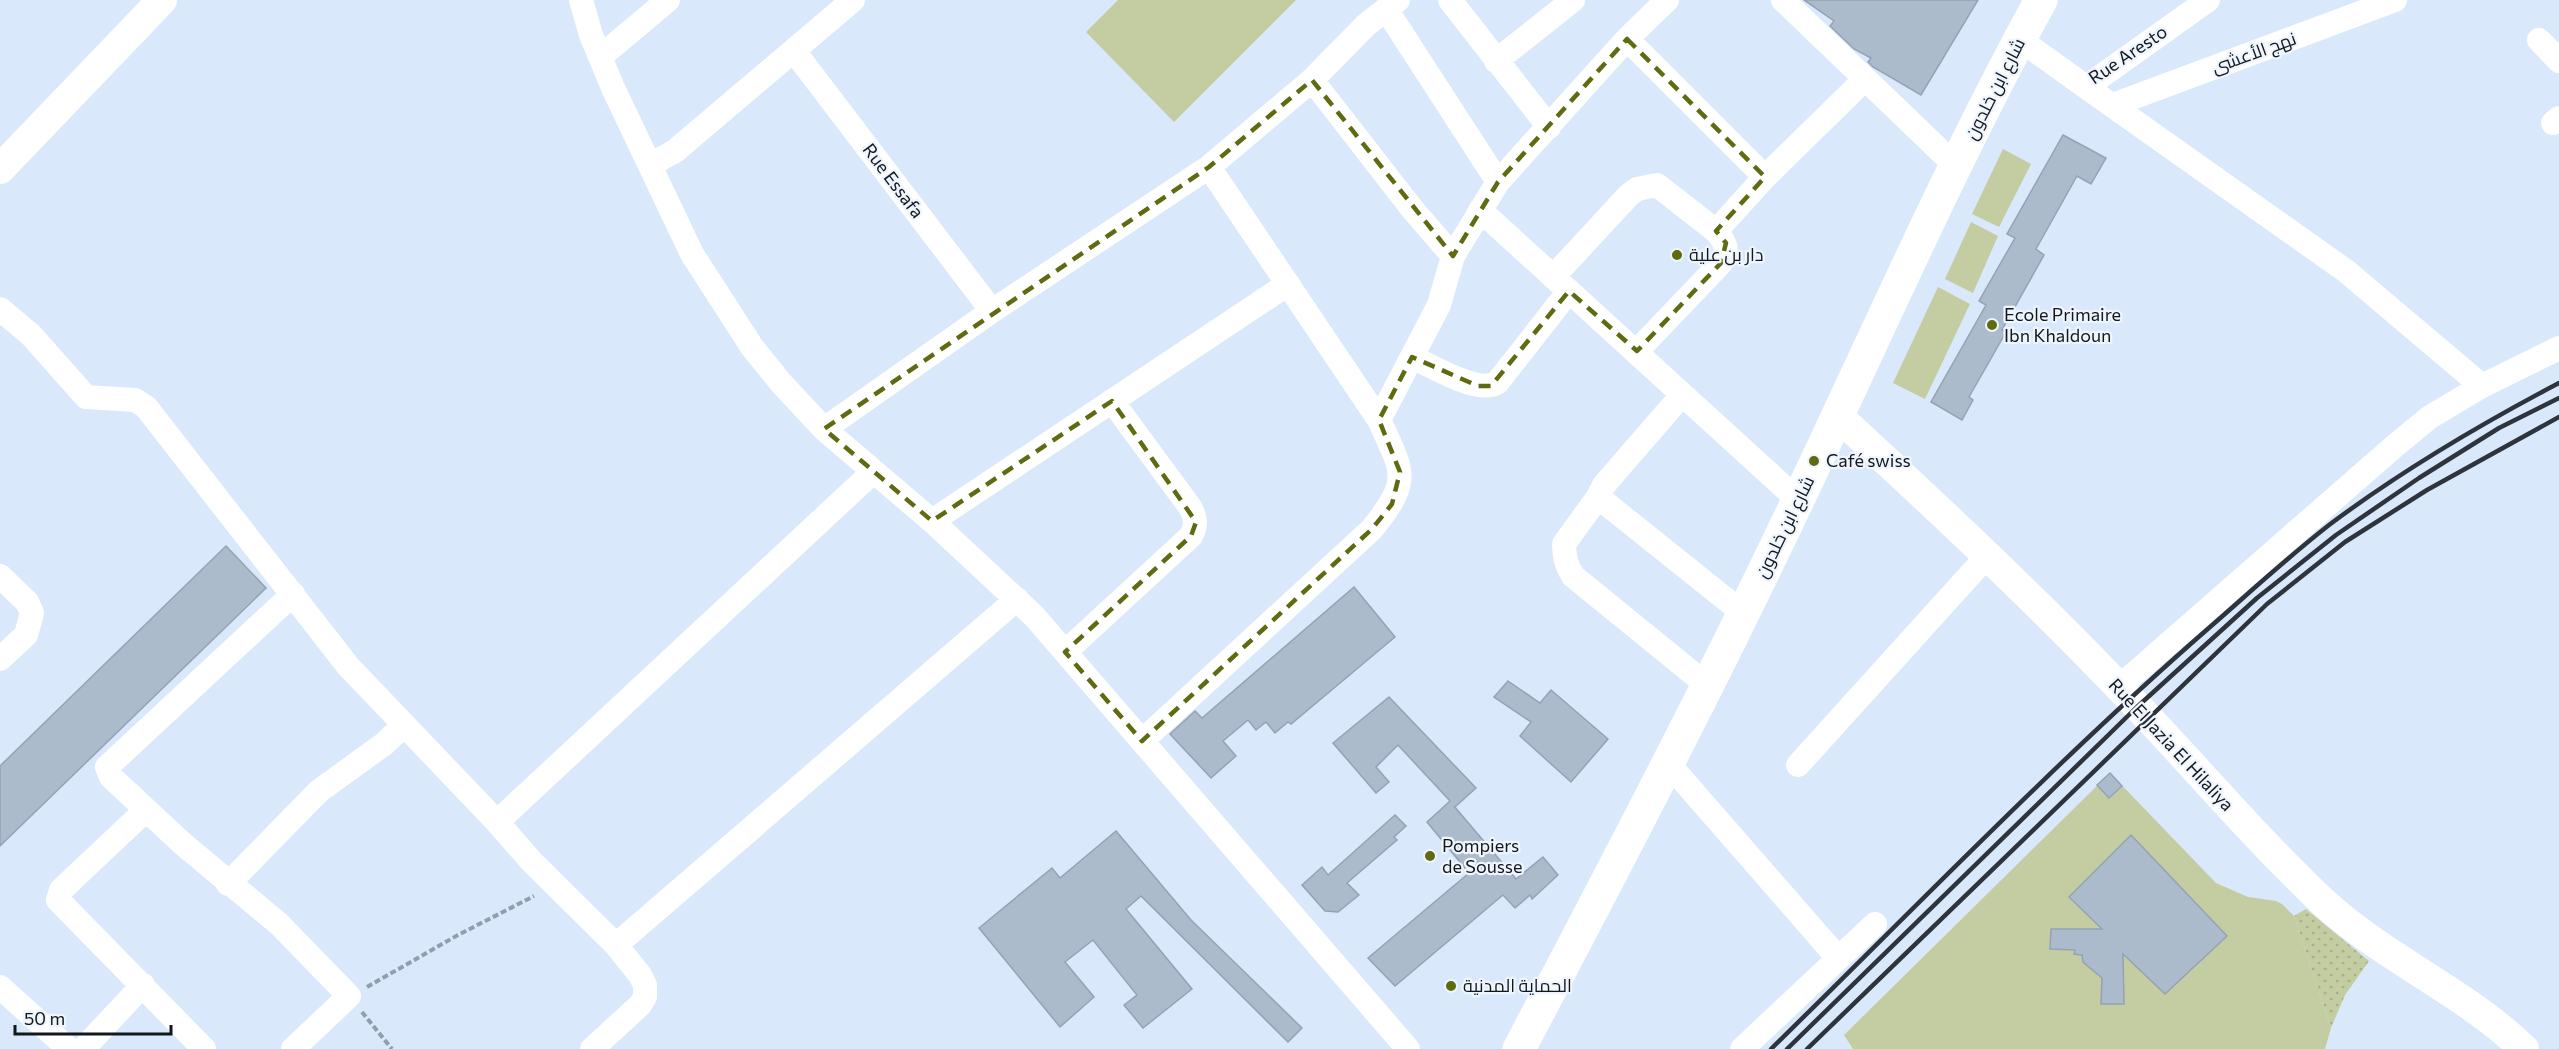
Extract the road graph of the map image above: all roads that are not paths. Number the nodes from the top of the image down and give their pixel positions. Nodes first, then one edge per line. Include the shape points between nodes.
1 (162, 0) edge
2 (581, 0) edge
3 (668, 0) edge
4 (853, 0) edge
5 (1450, 0) edge
6 (1573, 0) edge
7 (1667, 0) edge
8 (1783, 0) edge
9 (2041, 0) edge
10 (2208, 0) edge
11 (2395, 0) edge
12 (1392, 4) edge
13 (1627, 39) junction
14 (2019, 39) junction
15 (2539, 40) dead end
16 (794, 51) junction
17 (600, 57) junction
18 (1496, 61) junction
19 (2559, 61) edge
20 (1865, 79) junction
21 (1312, 80) junction
22 (2086, 87) junction
23 (2113, 105) junction
24 (1550, 127) junction
25 (650, 165) junction
26 (1956, 166) junction
27 (1209, 167) junction
28 (0, 170) edge
29 (1765, 177) junction
30 (1498, 182) junction
31 (1480, 210) junction
32 (1716, 231) junction
33 (1453, 256) junction
34 (1288, 284) junction
35 (1561, 284) junction
36 (0, 309) edge
37 (992, 311) junction
38 (2559, 348) edge
39 (1637, 351) junction
40 (1412, 357) junction
41 (2482, 386) junction
42 (1682, 395) junction
43 (1112, 401) junction
44 (1838, 416) junction
45 (1379, 420) junction
46 (824, 429) junction
47 (873, 472) junction
48 (1598, 497) junction
49 (1798, 500) junction
50 (932, 521) junction
51 (1988, 555) junction
52 (0, 576) edge
53 (293, 594) junction
54 (1017, 599) junction
55 (1743, 613) junction
56 (1065, 652) junction
57 (0, 659) edge
58 (1707, 685) junction
59 (2119, 687) junction
60 (403, 726) junction
61 (1142, 741) junction
62 (1668, 763) junction
63 (1798, 765) dead end
64 (146, 810) junction
65 (497, 822) junction
66 (228, 884) junction
67 (1875, 924) dead end
68 (616, 945) junction
69 (1838, 958) junction
70 (143, 985) junction
71 (0, 987) edge
72 (1408, 1046) edge
73 (82, 1048) edge
74 (204, 1049) edge
75 (293, 1049) edge
76 (592, 1049) edge
77 (1520, 1049) edge
78 (1742, 1049) edge
79 (2524, 1049) edge

1 - 28 street
2 - 17 street
3 - 17 street
4 - 16 street
5 - 18 street
6 - 18 street
7 - 13 street
8 - 20 street
9 - 14 main road, شارع ابن خلدون
10 - 22 street, Rue Aresto
11 - 23 street, نهج الأعشى
12 - 21 street
12 - 30 street
13 - 24 street
13 - 29 street
14 - 22 street, Rue Aresto
14 - 26 main road, شارع ابن خلدون
15 - 19 street
16 - 25 street via 675,151
16 - 37 street, Rue Essafa
17 - 25 street
18 - 24 street
20 - 26 street
20 - 29 street
21 - 27 street
21 - 33 street
22 - 23 street
23 - 41 street via 2346,271
24 - 30 street
25 - 46 street via 719,298 752,347
26 - 44 main road, شارع ابن خلدون
27 - 34 street
27 - 37 street
29 - 32 street
30 - 31 street
31 - 33 street
31 - 35 street
32 - 35 street via 1657,185 1637,189
32 - 39 street via 1727,252 1721,263
33 - 40 street via 1439,305
34 - 43 street
34 - 45 street
35 - 39 street
35 - 40 street via 1497,383 1491,386 1478,386
36 - 53 street via 30,335 86,396 135,400 146,407
37 - 46 street
38 - 41 street
39 - 42 street
40 - 45 street
41 - 59 street via 2430,417 2397,444
42 - 48 street
42 - 49 street
43 - 50 street
43 - 56 street via 1190,507 1195,528 1191,536
44 - 49 main road, شارع ابن خلدون
44 - 51 street, Rue El Jazia El Hilaliya
45 - 61 street via 1400,472 1392,504 1372,529
46 - 47 street
47 - 50 street
47 - 65 street
48 - 55 street
48 - 58 street via 1564,544 1569,570
49 - 55 main road, شارع ابن خلدون
50 - 54 street
51 - 59 street, Rue El Jazia El Hilaliya
51 - 63 street
52 - 57 street via 27,602 32,613 26,635
53 - 60 street via 348,666
53 - 64 street via 107,767 111,777
54 - 56 street
54 - 68 street
55 - 58 main road, شارع ابن خلدون
56 - 61 street
58 - 62 main road, شارع ابن خلدون
59 - 79 street, Rue El Jazia El Hilaliya via 2265,846 2326,904 2372,941 2487,1017
60 - 65 street
60 - 66 street via 319,791
61 - 72 street
62 - 69 street
62 - 77 main road, شارع ابن خلدون
64 - 66 street
64 - 70 street via 57,895
65 - 68 street
66 - 75 street via 279,924 349,996
67 - 69 street
68 - 76 street via 640,975 645,998
69 - 78 street
70 - 73 street
70 - 74 street
71 - 73 street

